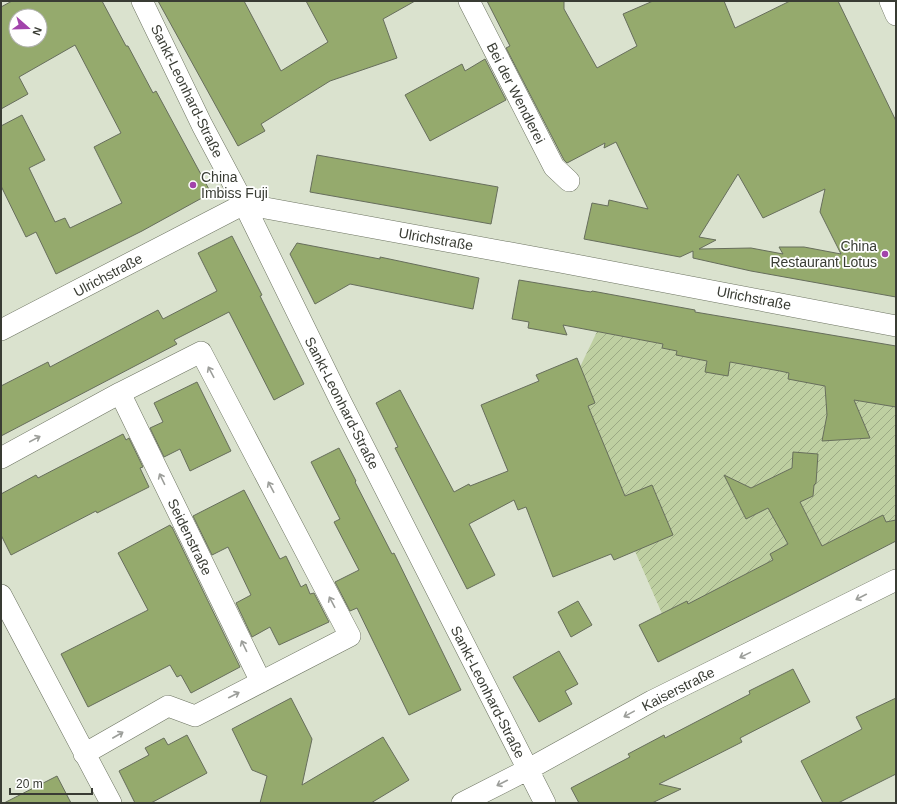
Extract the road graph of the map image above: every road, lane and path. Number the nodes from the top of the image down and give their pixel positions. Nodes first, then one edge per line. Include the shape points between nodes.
1 (142, 1) edge
2 (469, 1) edge
3 (890, 1) edge
4 (896, 15) edge
5 (569, 181) dead end
6 (244, 204) junction
7 (896, 326) edge
8 (1, 330) edge
9 (120, 393) junction
10 (1, 458) edge
11 (896, 580) edge
12 (1, 595) edge
13 (261, 682) junction
14 (84, 754) junction
15 (527, 770) junction
16 (111, 803) edge
17 (462, 803) edge
18 (545, 803) edge

1 - 6 street, Sankt-Leonhard-Straße via 202,125
2 - 5 street, Bei der Wendlerei via 554,167
3 - 4 street
6 - 7 street, Ulrichstraße
6 - 8 street, Ulrichstraße
6 - 15 street, Sankt-Leonhard-Straße
10 -> 9 street
13 -> 9 street, Seidenstraße
13 -> 9 street via 350,636 201,352
11 -> 15 street, Kaiserstraße via 652,701
12 - 14 street
14 -> 13 street via 168,706 195,716
14 - 16 street
15 -> 17 street, Kaiserstraße
15 - 18 street, Sankt-Leonhard-Straße

